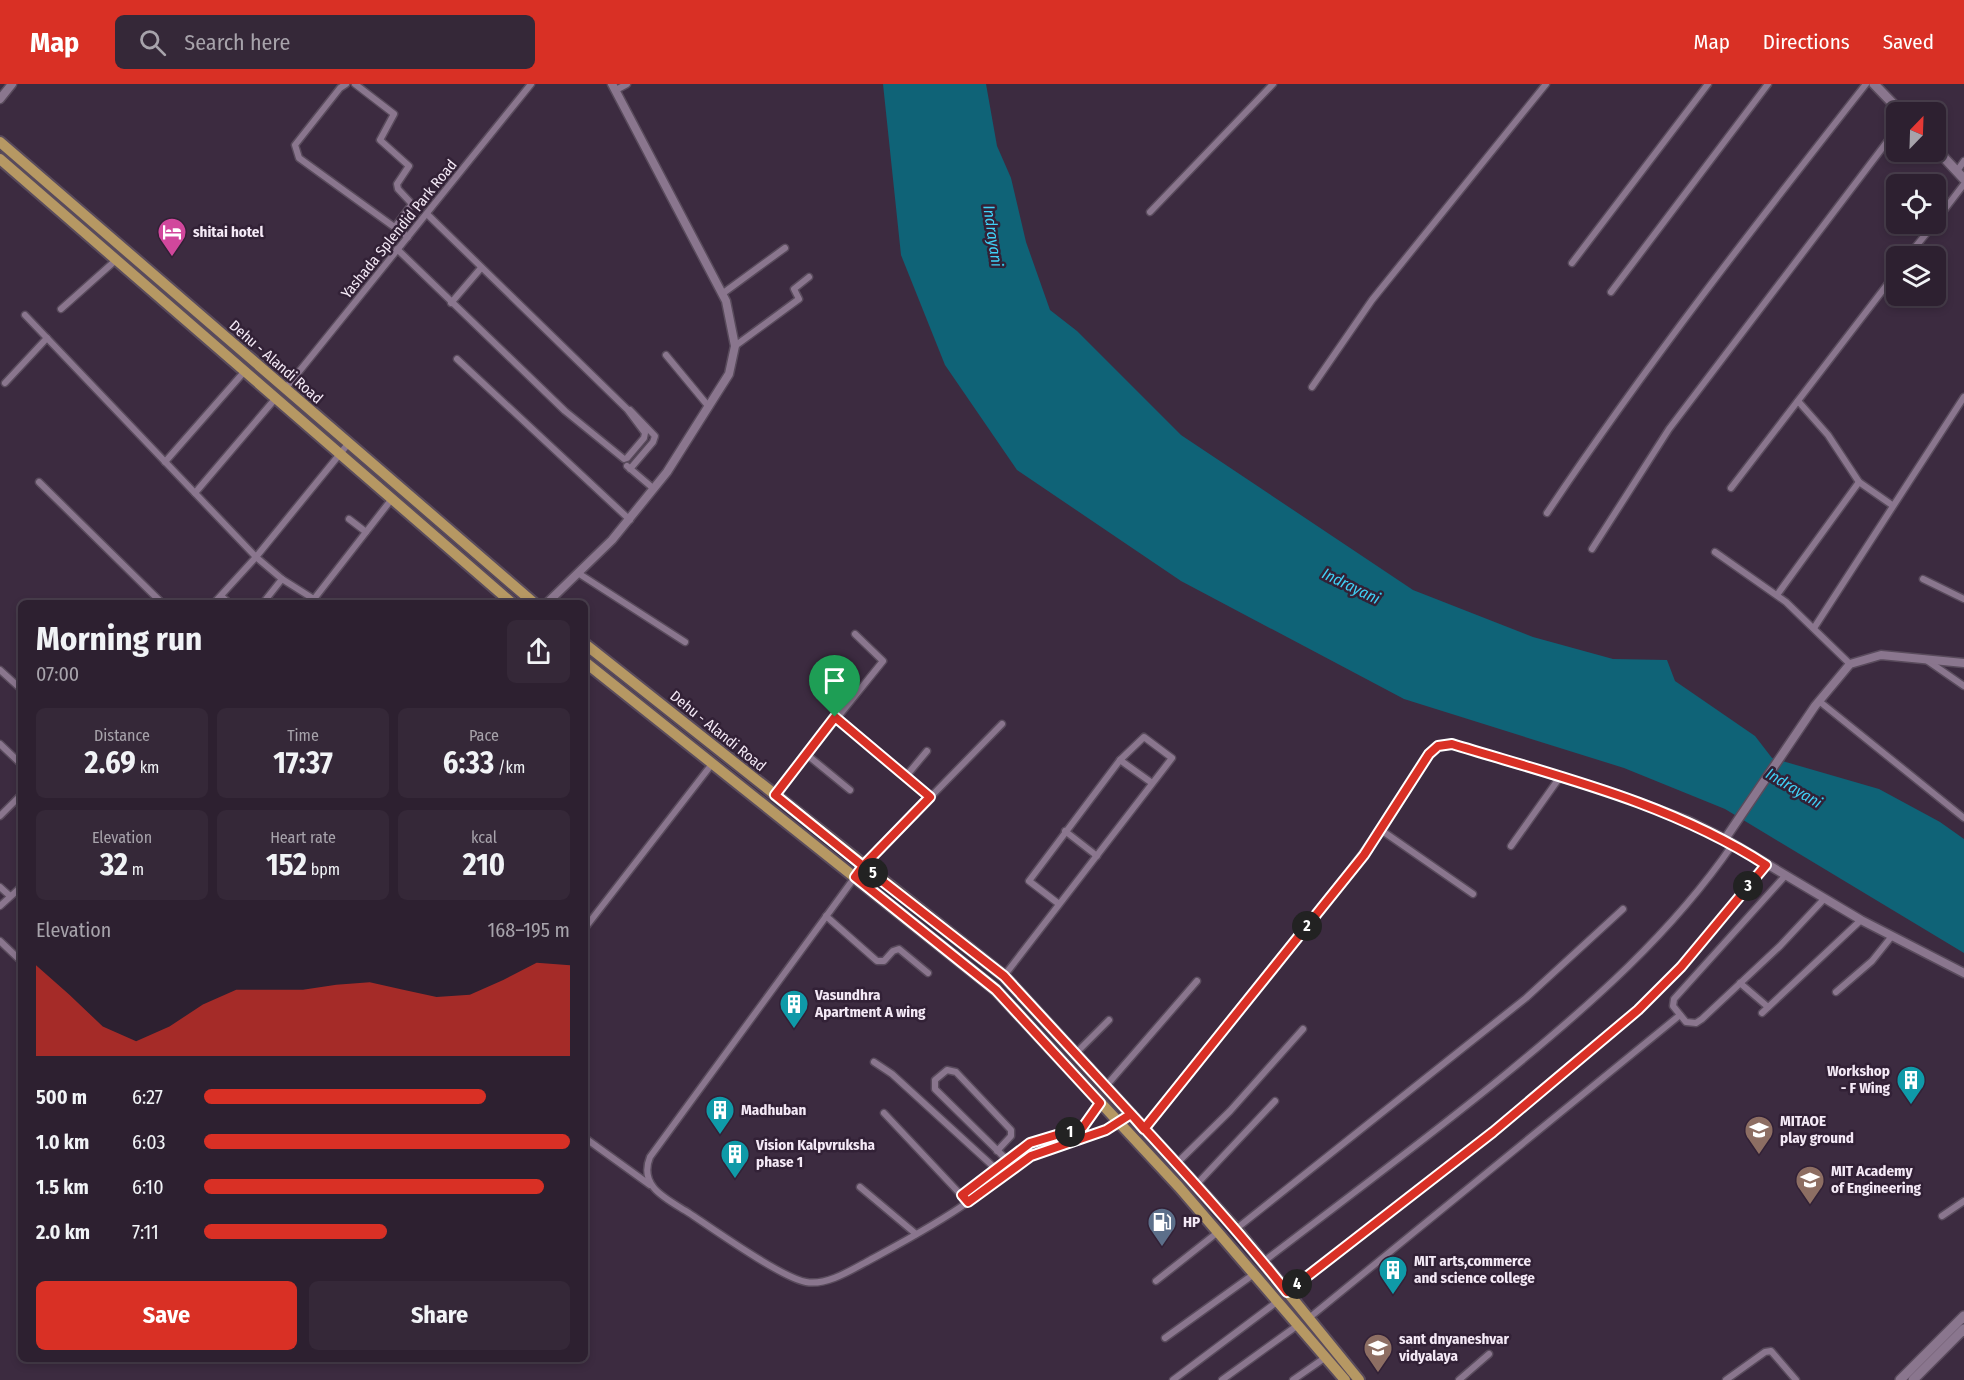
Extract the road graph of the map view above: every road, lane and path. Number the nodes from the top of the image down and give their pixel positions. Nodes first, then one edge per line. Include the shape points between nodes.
1 (12, 84) edge
2 (346, 84) edge
3 (355, 84) edge
4 (531, 84) edge
5 (627, 84) edge
6 (1273, 84) edge
7 (1546, 84) edge
8 (1708, 84) edge
9 (1768, 84) edge
10 (1866, 84) edge
11 (1874, 84) edge
12 (614, 87) edge
13 (0, 99) edge
14 (1891, 102) edge
15 (0, 142) edge
16 (1886, 143) edge
17 (0, 159) edge
18 (1946, 160) edge
19 (1964, 161) edge
20 (1957, 171) junction
21 (1964, 179) edge
22 (1964, 184) edge
23 (1946, 207) edge
24 (1150, 212) dead end
25 (427, 214) junction
26 (395, 227) junction
27 (1925, 234) edge
28 (408, 237) junction
29 (1916, 246) edge
30 (785, 248) dead end
31 (397, 249) junction
32 (116, 260) junction
33 (1572, 263) dead end
34 (144, 267) junction
35 (481, 268) junction
36 (135, 276) junction
37 (809, 277) dead end
38 (1886, 286) edge
39 (1611, 292) dead end
40 (722, 294) junction
41 (451, 303) junction
42 (61, 309) dead end
43 (25, 315) dead end
44 (47, 338) junction
45 (735, 346) junction
46 (666, 355) dead end
47 (457, 359) dead end
48 (244, 372) junction
49 (5, 383) dead end
50 (1312, 387) dead end
51 (285, 389) junction
52 (1964, 397) edge
53 (275, 399) junction
54 (1798, 401) junction
55 (710, 407) junction
56 (627, 409) junction
57 (348, 444) junction
58 (338, 454) junction
59 (165, 462) junction
60 (39, 482) dead end
61 (1859, 482) junction
62 (1731, 488) dead end
63 (654, 489) junction
64 (195, 493) junction
65 (391, 500) junction
66 (1892, 505) junction
67 (1547, 513) dead end
68 (349, 519) dead end
69 (630, 520) junction
70 (366, 532) junction
71 (1592, 549) dead end
72 (1715, 552) dead end
73 (256, 557) junction
74 (578, 573) junction
75 (282, 579) junction
76 (1923, 579) dead end
77 (221, 596) junction
78 (1777, 596) junction
79 (1964, 599) edge
80 (159, 600) edge
81 (216, 600) edge
82 (226, 600) edge
83 (265, 600) edge
84 (315, 600) edge
85 (318, 600) edge
86 (508, 600) edge
87 (530, 600) edge
88 (550, 600) edge
89 (1814, 628) junction
90 (855, 634) dead end
91 (685, 642) dead end
92 (588, 646) edge
93 (1924, 659) junction
94 (1964, 663) edge
95 (588, 664) edge
96 (1850, 664) junction
97 (0, 670) edge
98 (18, 686) edge
99 (1964, 686) edge
100 (1817, 704) junction
101 (835, 717) junction
102 (1002, 724) dead end
103 (0, 744) edge
104 (927, 751) dead end
105 (806, 754) junction
106 (1120, 760) junction
107 (18, 761) edge
108 (712, 764) junction
109 (907, 775) junction
110 (1560, 777) junction
111 (1152, 783) junction
112 (849, 790) dead end
113 (775, 795) junction
114 (930, 797) junction
115 (18, 798) edge
116 (0, 816) edge
117 (1964, 818) edge
118 (1381, 830) junction
119 (1065, 831) junction
120 (1729, 841) junction
121 (1511, 846) dead end
122 (1097, 856) junction
123 (1766, 865) junction
124 (863, 866) junction
125 (1785, 876) junction
126 (855, 877) junction
127 (0, 887) edge
128 (18, 889) edge
129 (1473, 894) dead end
130 (10, 896) junction
131 (1824, 899) junction
132 (1059, 904) junction
133 (0, 906) edge
134 (1623, 909) dead end
135 (826, 916) junction
136 (1861, 920) junction
137 (588, 924) edge
138 (1892, 936) junction
139 (0, 941) edge
140 (18, 958) edge
141 (928, 973) dead end
142 (1964, 973) edge
143 (1004, 976) junction
144 (1197, 981) dead end
145 (1740, 983) junction
146 (1836, 992) dead end
147 (1768, 1007) junction
148 (1762, 1013) dead end
149 (1680, 1015) junction
150 (1109, 1020) dead end
151 (1303, 1029) dead end
152 (1076, 1053) junction
153 (874, 1062) dead end
154 (1106, 1086) junction
155 (1275, 1101) dead end
156 (1100, 1103) junction
157 (884, 1113) dead end
158 (1131, 1114) junction
159 (1119, 1124) junction
160 (1144, 1129) junction
161 (588, 1140) edge
162 (997, 1151) junction
163 (1006, 1160) junction
164 (1178, 1163) junction
165 (996, 1168) junction
166 (1196, 1185) junction
167 (651, 1186) junction
168 (860, 1188) dead end
169 (962, 1195) junction
170 (1964, 1201) edge
171 (968, 1202) junction
172 (1942, 1216) dead end
173 (1236, 1229) junction
174 (1218, 1232) junction
175 (916, 1234) junction
176 (1263, 1262) junction
177 (1254, 1274) junction
178 (1156, 1281) dead end
179 (1287, 1292) junction
180 (1278, 1301) junction
181 (1309, 1318) junction
182 (1298, 1324) junction
183 (1963, 1325) edge
184 (1166, 1338) dead end
185 (1490, 1354) dead end
186 (1326, 1356) junction
187 (1919, 1368) junction
188 (1173, 1380) edge
189 (1222, 1380) edge
190 (1293, 1380) edge
191 (1345, 1380) edge
192 (1359, 1380) edge
193 (1459, 1380) edge
194 (1726, 1380) edge
195 (1796, 1380) edge
196 (1900, 1380) edge
197 (1913, 1380) edge

1 - 13 street
2 - 26 street via 295,145 299,158
3 - 26 street via 394,114 380,140 409,166 397,184 412,204
4 - 25 street, Yashada Splendid Park Road
5 - 12 street
6 - 24 street
7 - 50 street via 1372,300
8 - 33 street
9 - 39 street
10 - 67 street via 1766,211
11 - 14 main road
12 - 40 street
15 - 34 main road, Dehu - Alandi Road
16 - 71 street via 1680,413
17 - 32 main road, Dehu - Alandi Road
18 - 20 main road
19 - 20 street
20 - 21 main road
22 - 23 street
25 - 28 street, Yashada Splendid Park Road
25 - 35 street
26 - 28 street
27 - 29 street
28 - 31 street, Yashada Splendid Park Road
30 - 40 street
31 - 41 street
31 - 51 street, Yashada Splendid Park Road
32 - 36 main road, Dehu - Alandi Road
32 - 42 street
34 - 36 main road
34 - 51 main road, Dehu - Alandi Road
35 - 41 street
35 - 56 street
36 - 48 main road, Dehu - Alandi Road
37 - 45 street via 794,289 799,299
38 - 54 street
40 - 45 street
41 - 56 street via 565,411 624,459 645,433
43 - 44 street
44 - 49 street
44 - 59 street
45 - 55 street via 729,374
46 - 55 street
47 - 69 street
48 - 53 main road, Dehu - Alandi Road
48 - 59 street
51 - 57 main road, Dehu - Alandi Road
52 - 66 street
53 - 58 main road, Dehu - Alandi Road
53 - 64 street
54 - 61 street via 1828,435
54 - 62 street
55 - 63 street
56 - 63 street via 655,436 654,442 629,467
57 - 58 street
57 - 87 main road, Dehu - Alandi Road
58 - 65 main road, Dehu - Alandi Road
58 - 73 street
59 - 64 street
60 - 80 street
61 - 66 street
61 - 78 street
63 - 69 street
64 - 73 street
65 - 70 street
65 - 86 main road, Dehu - Alandi Road
66 - 89 street
68 - 70 street
69 - 74 street
70 - 85 street
72 - 78 street
73 - 75 street
73 - 77 street
74 - 88 street
74 - 91 street
75 - 83 street
75 - 84 street
76 - 79 street
77 - 81 street
77 - 82 street
78 - 89 street
89 - 96 street
90 - 101 street via 883,661
92 - 113 main road, Dehu - Alandi Road
93 - 94 street
93 - 96 street via 1881,655
93 - 99 street
95 - 108 main road, Dehu - Alandi Road
96 - 100 street
97 - 98 street
100 - 117 street
100 - 120 street via 1732,830
101 - 105 street
101 - 109 street
102 - 114 street
103 - 107 street
104 - 109 street
105 - 112 street
105 - 113 street
106 - 111 street
106 - 111 street via 1144,737 1172,758
106 - 119 street
108 - 126 main road, Dehu - Alandi Road
108 - 137 street
109 - 114 street
110 - 118 street via 1452,744 1438,746
110 - 120 street via 1654,806
110 - 121 street
111 - 122 street
113 - 124 main road, Dehu - Alandi Road
114 - 124 street
115 - 116 street
118 - 129 street
118 - 160 street
119 - 122 street
119 - 132 street via 1029,881
120 - 123 street
120 - 176 street via 1680,912 1580,1013
122 - 132 street
123 - 125 street
123 - 179 street via 1681,967 1638,1010 1493,1132
124 - 126 street
124 - 143 main road, Dehu - Alandi Road
125 - 131 street
125 - 149 street via 1674,999 1673,1006
126 - 135 street
126 - 156 main road, Dehu - Alandi Road via 996,990
127 - 130 street
128 - 130 street
130 - 133 street
131 - 136 street
131 - 145 street
132 - 143 street
134 - 173 street via 1526,998
135 - 141 street via 877,961 884,962 899,949
135 - 167 street via 650,1157 646,1168
136 - 138 street
136 - 147 street
138 - 142 street
138 - 146 street via 1872,961
139 - 140 street
143 - 152 main road, Dehu - Alandi Road
144 - 154 street
145 - 147 street
145 - 149 street via 1696,1023 1686,1022
147 - 148 street
149 - 181 street
150 - 152 street
151 - 164 street
152 - 154 main road, Dehu - Alandi Road
153 - 165 street
154 - 158 main road, Dehu - Alandi Road
155 - 166 street
156 - 159 main road, Dehu - Alandi Road
156 - 163 street via 1083,1127 1037,1140
157 - 169 street
158 - 159 street
158 - 160 main road, Dehu - Alandi Road
159 - 171 street via 1031,1156
159 - 174 main road, Dehu - Alandi Road
160 - 164 main road, Dehu - Alandi Road
161 - 167 street
162 - 162 street via 1011,1136 1011,1130 956,1072 947,1070 936,1080 935,1089
162 - 163 street
163 - 165 street
164 - 166 main road, Dehu - Alandi Road
165 - 169 street
166 - 173 main road, Dehu - Alandi Road
167 - 175 street via 790,1276 806,1282 831,1278 854,1268
168 - 175 street
169 - 171 street
170 - 172 street
171 - 175 street
173 - 176 main road, Dehu - Alandi Road
174 - 177 main road, Dehu - Alandi Road
174 - 178 street
176 - 179 main road, Dehu - Alandi Road
177 - 180 main road, Dehu - Alandi Road
177 - 184 street
179 - 181 main road, Dehu - Alandi Road
180 - 182 main road, Dehu - Alandi Road
180 - 188 street
181 - 192 main road, Dehu - Alandi Road
182 - 186 main road, Dehu - Alandi Road
182 - 189 street
183 - 187 main road
185 - 193 street
186 - 190 street
186 - 191 main road, Dehu - Alandi Road
187 - 196 main road
187 - 197 main road
194 - 195 street via 1771,1351

